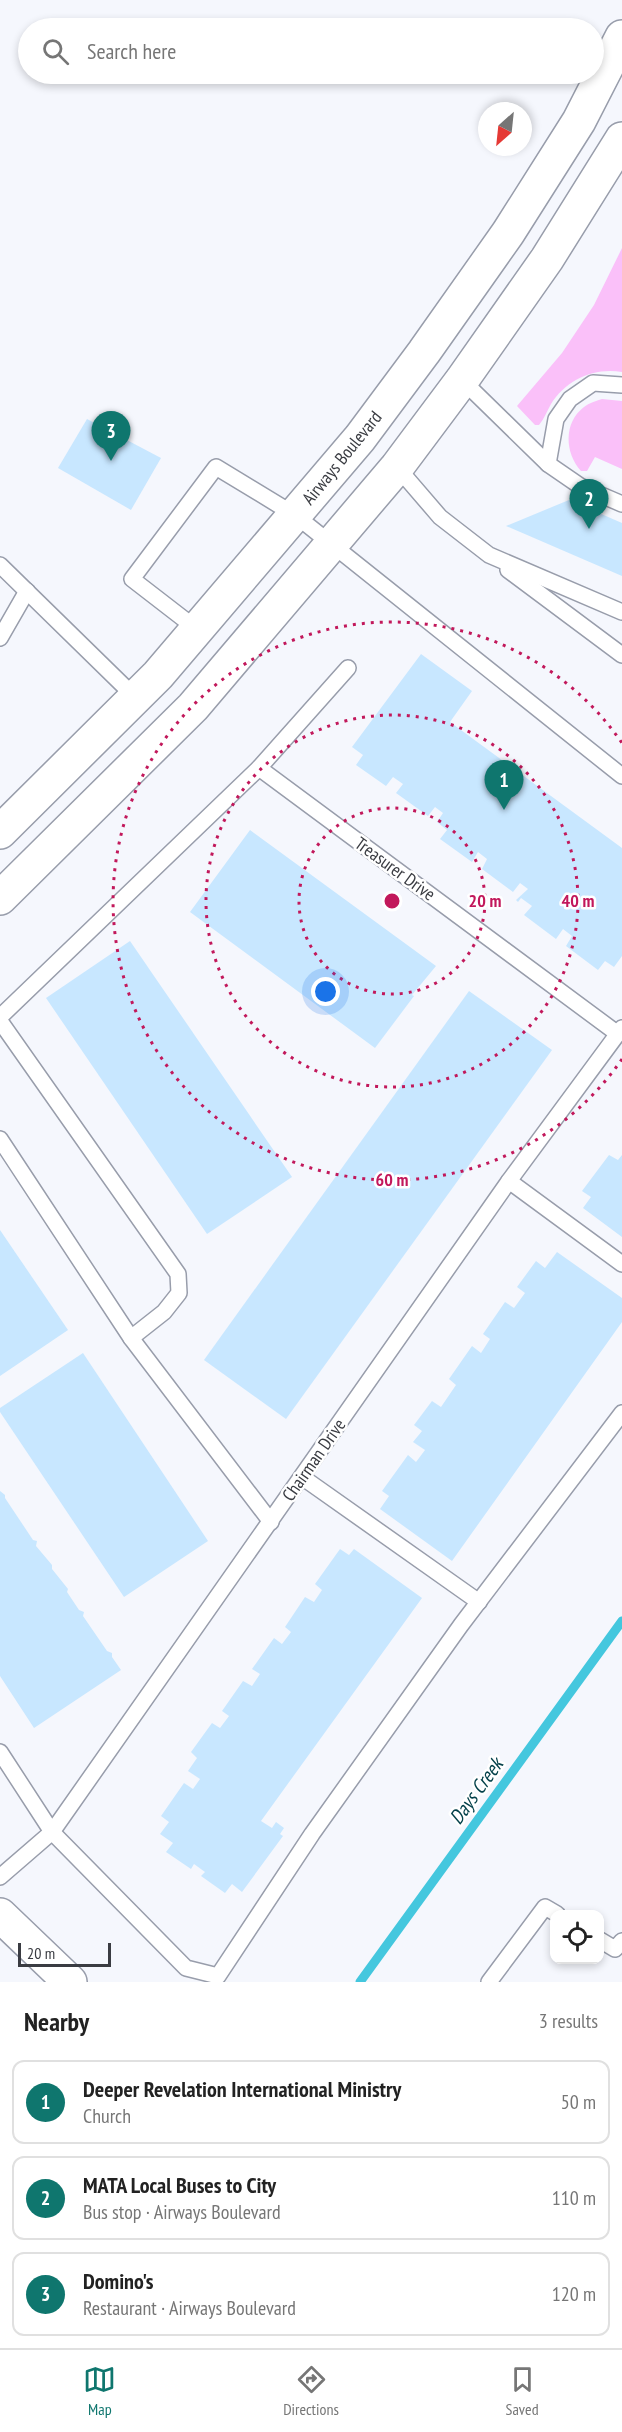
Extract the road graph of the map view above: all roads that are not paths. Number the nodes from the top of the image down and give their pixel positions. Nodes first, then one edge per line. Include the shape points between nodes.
1 (622, 37) edge
2 (604, 72) edge
3 (598, 84) edge
4 (622, 139) edge
5 (553, 161) junction
6 (592, 188) junction
7 (462, 380) junction
8 (622, 385) edge
9 (548, 465) junction
10 (397, 467) junction
11 (622, 504) edge
12 (295, 515) junction
13 (331, 546) junction
14 (489, 555) junction
15 (0, 565) edge
16 (27, 591) junction
17 (622, 612) edge
18 (198, 630) junction
19 (0, 638) edge
20 (622, 655) edge
21 (348, 668) dead end
22 (136, 698) junction
23 (259, 768) junction
24 (622, 776) edge
25 (0, 832) edge
26 (0, 898) edge
27 (0, 1019) edge
28 (620, 1031) edge
29 (0, 1139) edge
30 (509, 1181) junction
31 (622, 1264) edge
32 (132, 1338) junction
33 (622, 1413) edge
34 (302, 1477) junction
35 (271, 1522) junction
36 (479, 1602) junction
37 (0, 1752) edge
38 (52, 1832) junction
39 (0, 1877) edge
40 (550, 1910) edge
41 (0, 1915) edge
42 (604, 1942) edge
43 (620, 1948) edge
44 (70, 1982) edge
45 (489, 1982) edge

1 - 2 main road, Airways Boulevard
3 - 5 main road, Airways Boulevard
4 - 6 main road
5 - 6 main road
5 - 12 main road, Airways Boulevard via 508,233 424,352 360,438
6 - 7 main road
7 - 9 lane
7 - 10 main road
8 - 9 lane via 593,383 570,399 556,419
9 - 11 lane via 580,486
10 - 13 main road
10 - 14 lane via 440,517
12 - 13 lane
12 - 18 main road, Airways Boulevard
12 - 18 lane via 216,467 132,579
13 - 24 lane
13 - 26 main road via 193,707
14 - 17 lane
14 - 20 lane
15 - 16 lane
16 - 19 lane
16 - 22 lane
18 - 22 main road, Airways Boulevard
21 - 23 lane
22 - 25 main road, Airways Boulevard
23 - 27 lane
23 - 28 lane, Treasurer Drive
27 - 32 lane via 178,1274 179,1293 164,1312
28 - 30 lane, Chairman Drive
29 - 32 lane
30 - 31 lane
30 - 34 lane, Chairman Drive
32 - 35 lane
33 - 36 lane
34 - 35 lane, Chairman Drive
34 - 36 lane
35 - 38 lane, Chairman Drive
36 - 38 lane via 312,1834 218,1976 186,1968
37 - 38 lane
38 - 39 lane, Chairman Drive
40 - 45 lane via 545,1907
41 - 44 main road
42 - 43 lane

